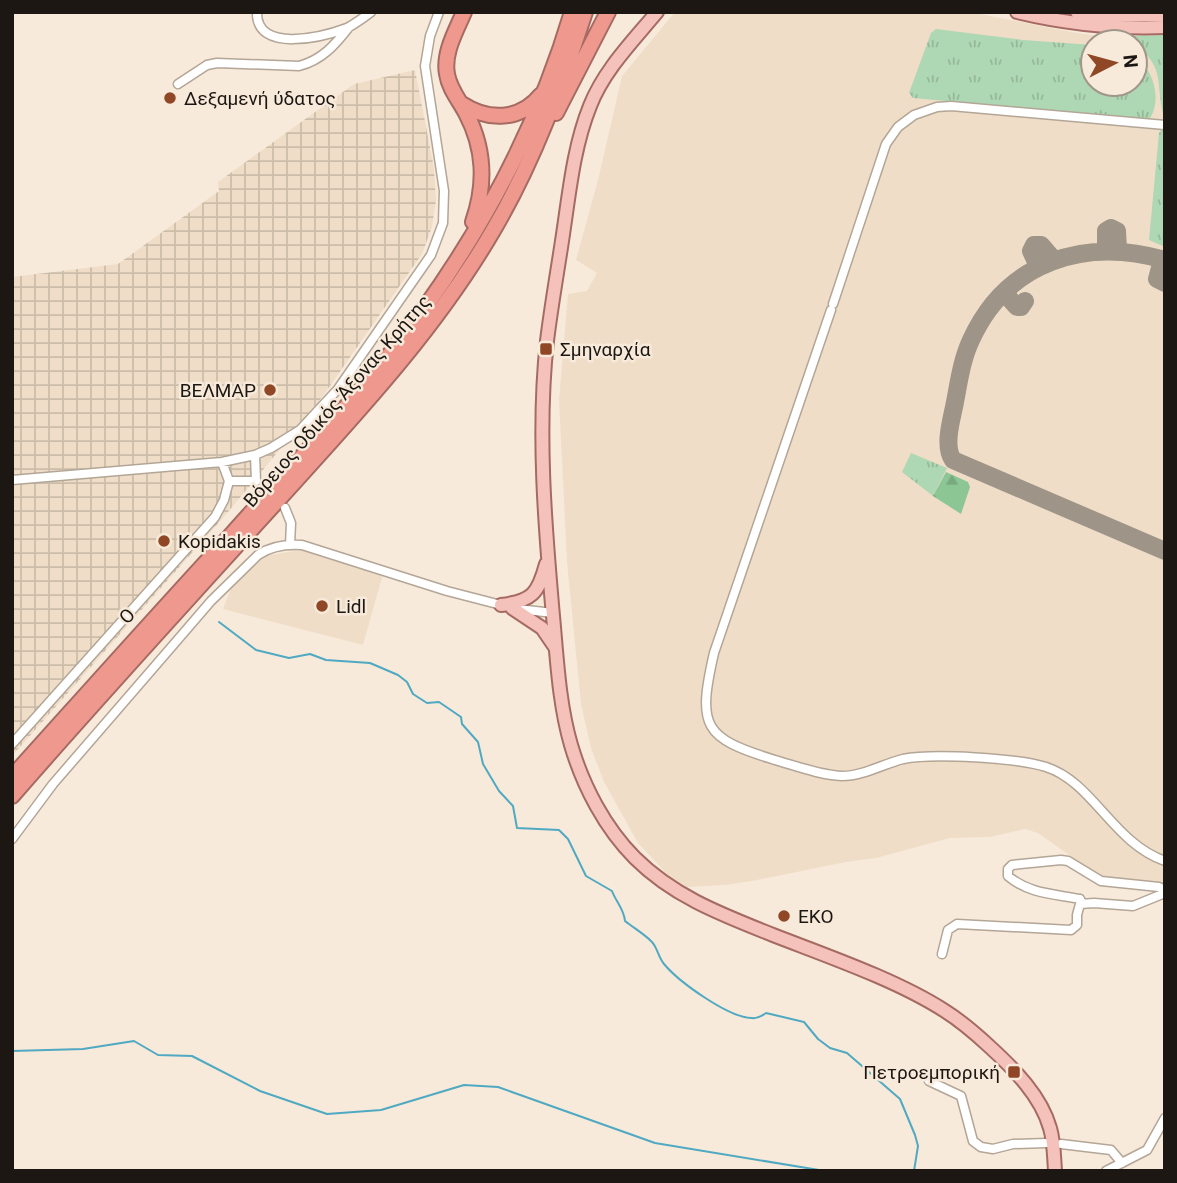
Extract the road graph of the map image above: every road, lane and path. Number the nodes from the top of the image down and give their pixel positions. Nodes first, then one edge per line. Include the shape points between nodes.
1 (257, 12) edge
2 (371, 12) edge
3 (439, 12) edge
4 (464, 12) edge
5 (572, 12) edge
6 (585, 12) edge
7 (608, 12) edge
8 (657, 12) edge
9 (1017, 12) edge
10 (1077, 12) edge
11 (1165, 15) edge
12 (349, 27) junction
13 (1165, 27) edge
14 (178, 84) dead end
15 (546, 89) junction
16 (461, 104) junction
17 (1165, 125) edge
18 (531, 157) junction
19 (394, 348) junction
20 (255, 455) junction
21 (222, 462) junction
22 (12, 480) edge
23 (229, 481) junction
24 (285, 508) dead end
25 (290, 545) junction
26 (548, 554) junction
27 (506, 606) junction
28 (553, 613) junction
29 (557, 650) junction
30 (12, 744) edge
31 (12, 777) edge
32 (12, 796) edge
33 (12, 839) edge
34 (1165, 861) edge
35 (1165, 891) edge
36 (1082, 904) junction
37 (942, 954) dead end
38 (929, 1081) dead end
39 (1165, 1118) edge
40 (1046, 1143) dead end
41 (1060, 1144) dead end
42 (1122, 1163) junction
43 (1055, 1171) edge
44 (1106, 1171) edge

1 - 12 street via 257,23 279,39 302,39
2 - 12 street
3 - 20 street via 425,66 444,191 443,223 436,245 338,389 294,434
4 - 16 highway via 447,60 447,75
5 - 15 highway, Βόρειος Οδικός Άξονας Κρήτης
6 - 18 highway, Βόρειος Οδικός Άξονας Κρήτης
7 - 18 highway
8 - 26 main road via 601,83 578,147 547,343
9 - 13 main road via 1071,24
10 - 11 main road
12 - 14 street via 335,46 309,63 217,63
15 - 16 highway via 529,107 503,116 476,113
15 - 19 highway, Βόρειος Οδικός Άξονας Κρήτης via 483,218
16 - 19 highway via 481,152 480,203 462,243
17 - 34 street via 962,106 937,107 898,127 886,144 714,653 706,703 711,726 737,748 829,774 852,775 924,757 985,758 1048,767 1090,798 1131,843
18 - 32 highway, Βόρειος Οδικός Άξονας Κρήτης via 474,262 400,361
19 - 31 highway, Βόρειος Οδικός Άξονας Κρήτης
20 - 21 street
20 - 23 street via 259,484
21 - 22 street
21 - 23 street
23 - 30 street, Ο via 215,517
24 - 25 street
25 - 27 street via 325,551
25 - 33 street via 263,552 211,601 53,784
26 - 27 main road via 532,596
26 - 28 main road
27 - 28 street
27 - 29 main road via 542,628
28 - 29 main road
29 - 43 main road via 567,728 577,764 600,812 636,859 666,886 693,901 904,989 953,1016 998,1054 1035,1097 1050,1127
35 - 36 street via 1133,906
35 - 36 street via 1101,881 1061,860 1008,869 1008,876 1019,885
36 - 37 street via 1077,909 1077,925 1071,930 957,924 948,930
38 - 40 street via 961,1096 973,1141 981,1147
39 - 42 street via 1147,1150
41 - 42 street via 1111,1150
42 - 44 street

